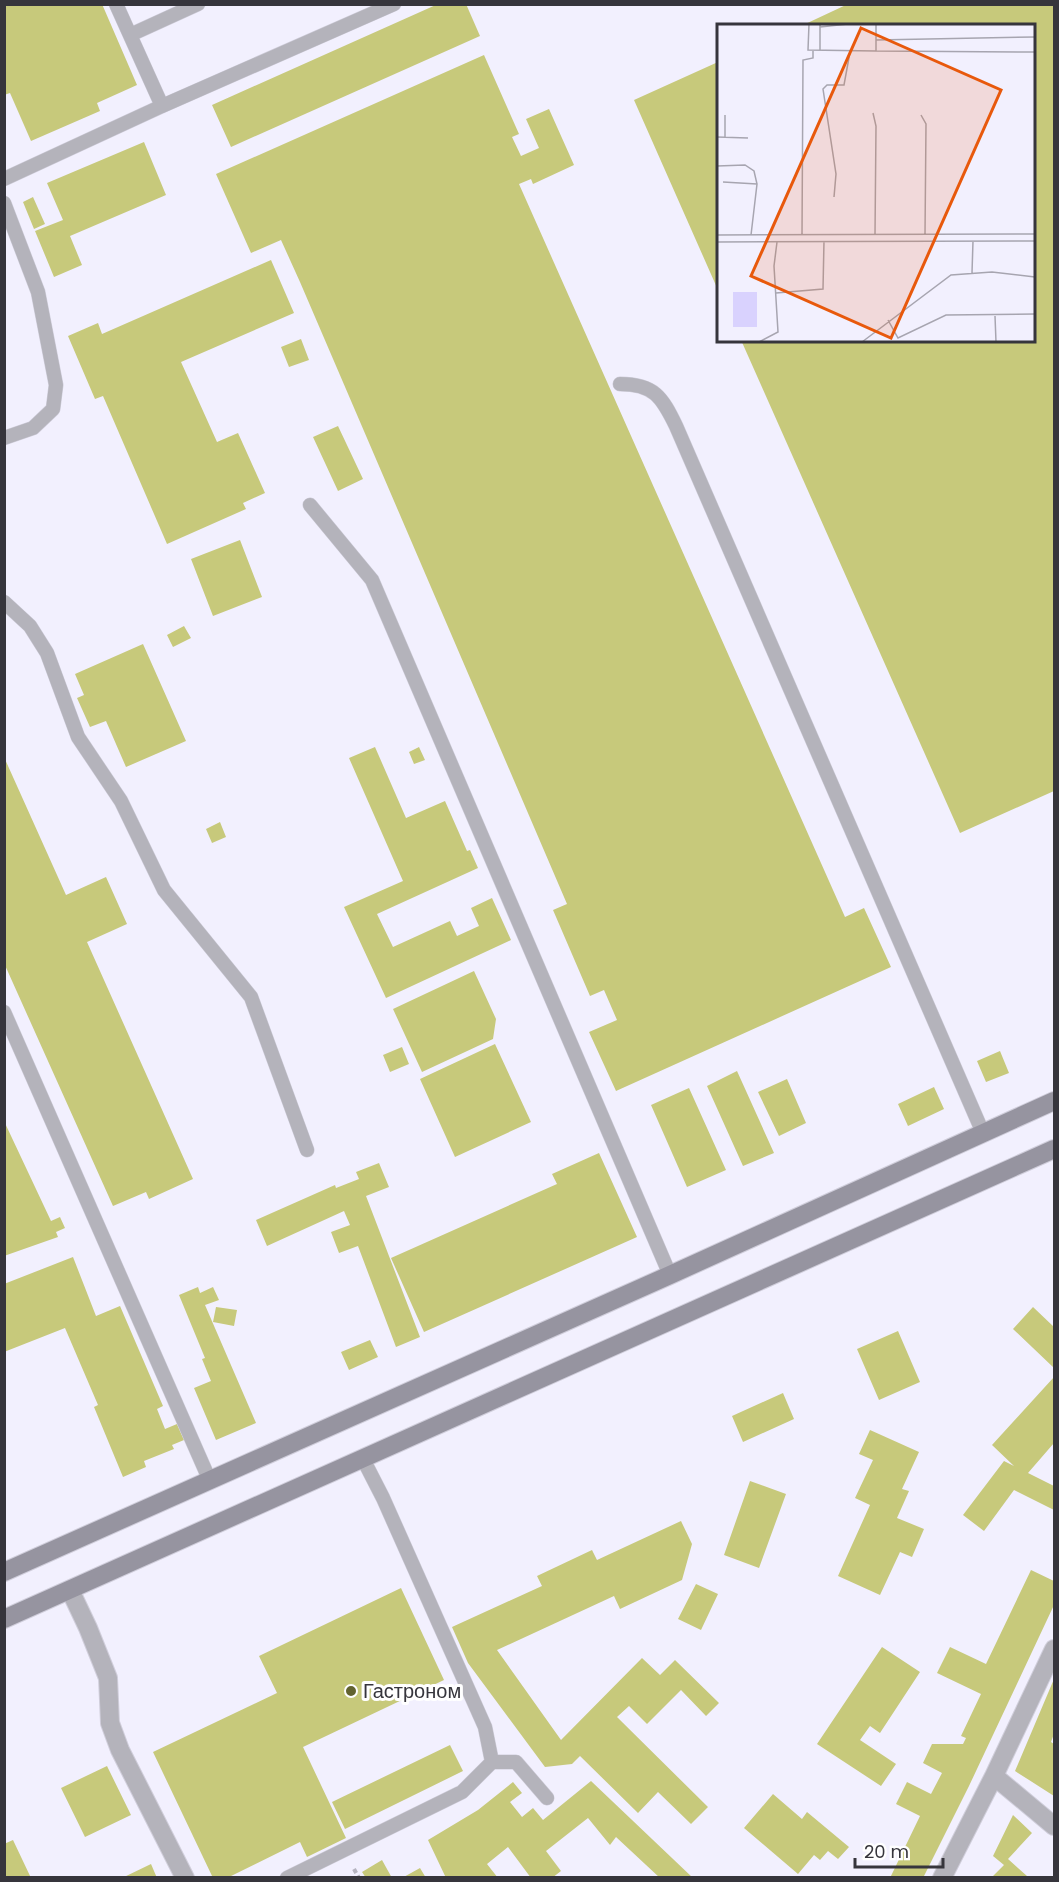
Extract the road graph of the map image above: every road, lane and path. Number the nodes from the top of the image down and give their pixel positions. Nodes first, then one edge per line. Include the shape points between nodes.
1 (116, 4) edge
2 (198, 4) edge
3 (394, 4) edge
4 (130, 35) junction
5 (162, 106) junction
6 (4, 179) edge
7 (4, 203) edge
8 (620, 384) dead end
9 (4, 438) edge
10 (310, 505) dead end
11 (4, 602) edge
12 (4, 1012) edge
13 (1054, 1101) edge
14 (983, 1133) junction
15 (1054, 1149) edge
16 (307, 1150) dead end
17 (670, 1275) junction
18 (363, 1459) junction
19 (210, 1481) junction
20 (4, 1572) edge
21 (70, 1590) junction
22 (4, 1619) edge
23 (1054, 1649) edge
24 (492, 1761) junction
25 (994, 1776) junction
26 (548, 1798) dead end
27 (1054, 1826) edge
28 (184, 1878) edge
29 (286, 1878) edge
30 (942, 1878) edge

1 - 4 lane
2 - 4 lane
3 - 5 lane
4 - 5 lane
5 - 6 lane
7 - 9 lane via 38,292 56,385 53,409 33,428
8 - 14 lane via 637,384 652,391 666,405
10 - 17 lane via 372,580
11 - 16 lane via 30,626 47,653 78,736 121,801 164,890 251,997
12 - 19 lane
13 - 14 main road
14 - 17 main road
15 - 18 main road
17 - 19 main road
18 - 21 main road
18 - 24 lane via 485,1727
19 - 20 main road
21 - 22 main road
21 - 28 street via 108,1678 110,1723 120,1750
23 - 25 street
24 - 26 lane via 516,1761
24 - 29 lane via 462,1792
25 - 27 street
25 - 30 street

